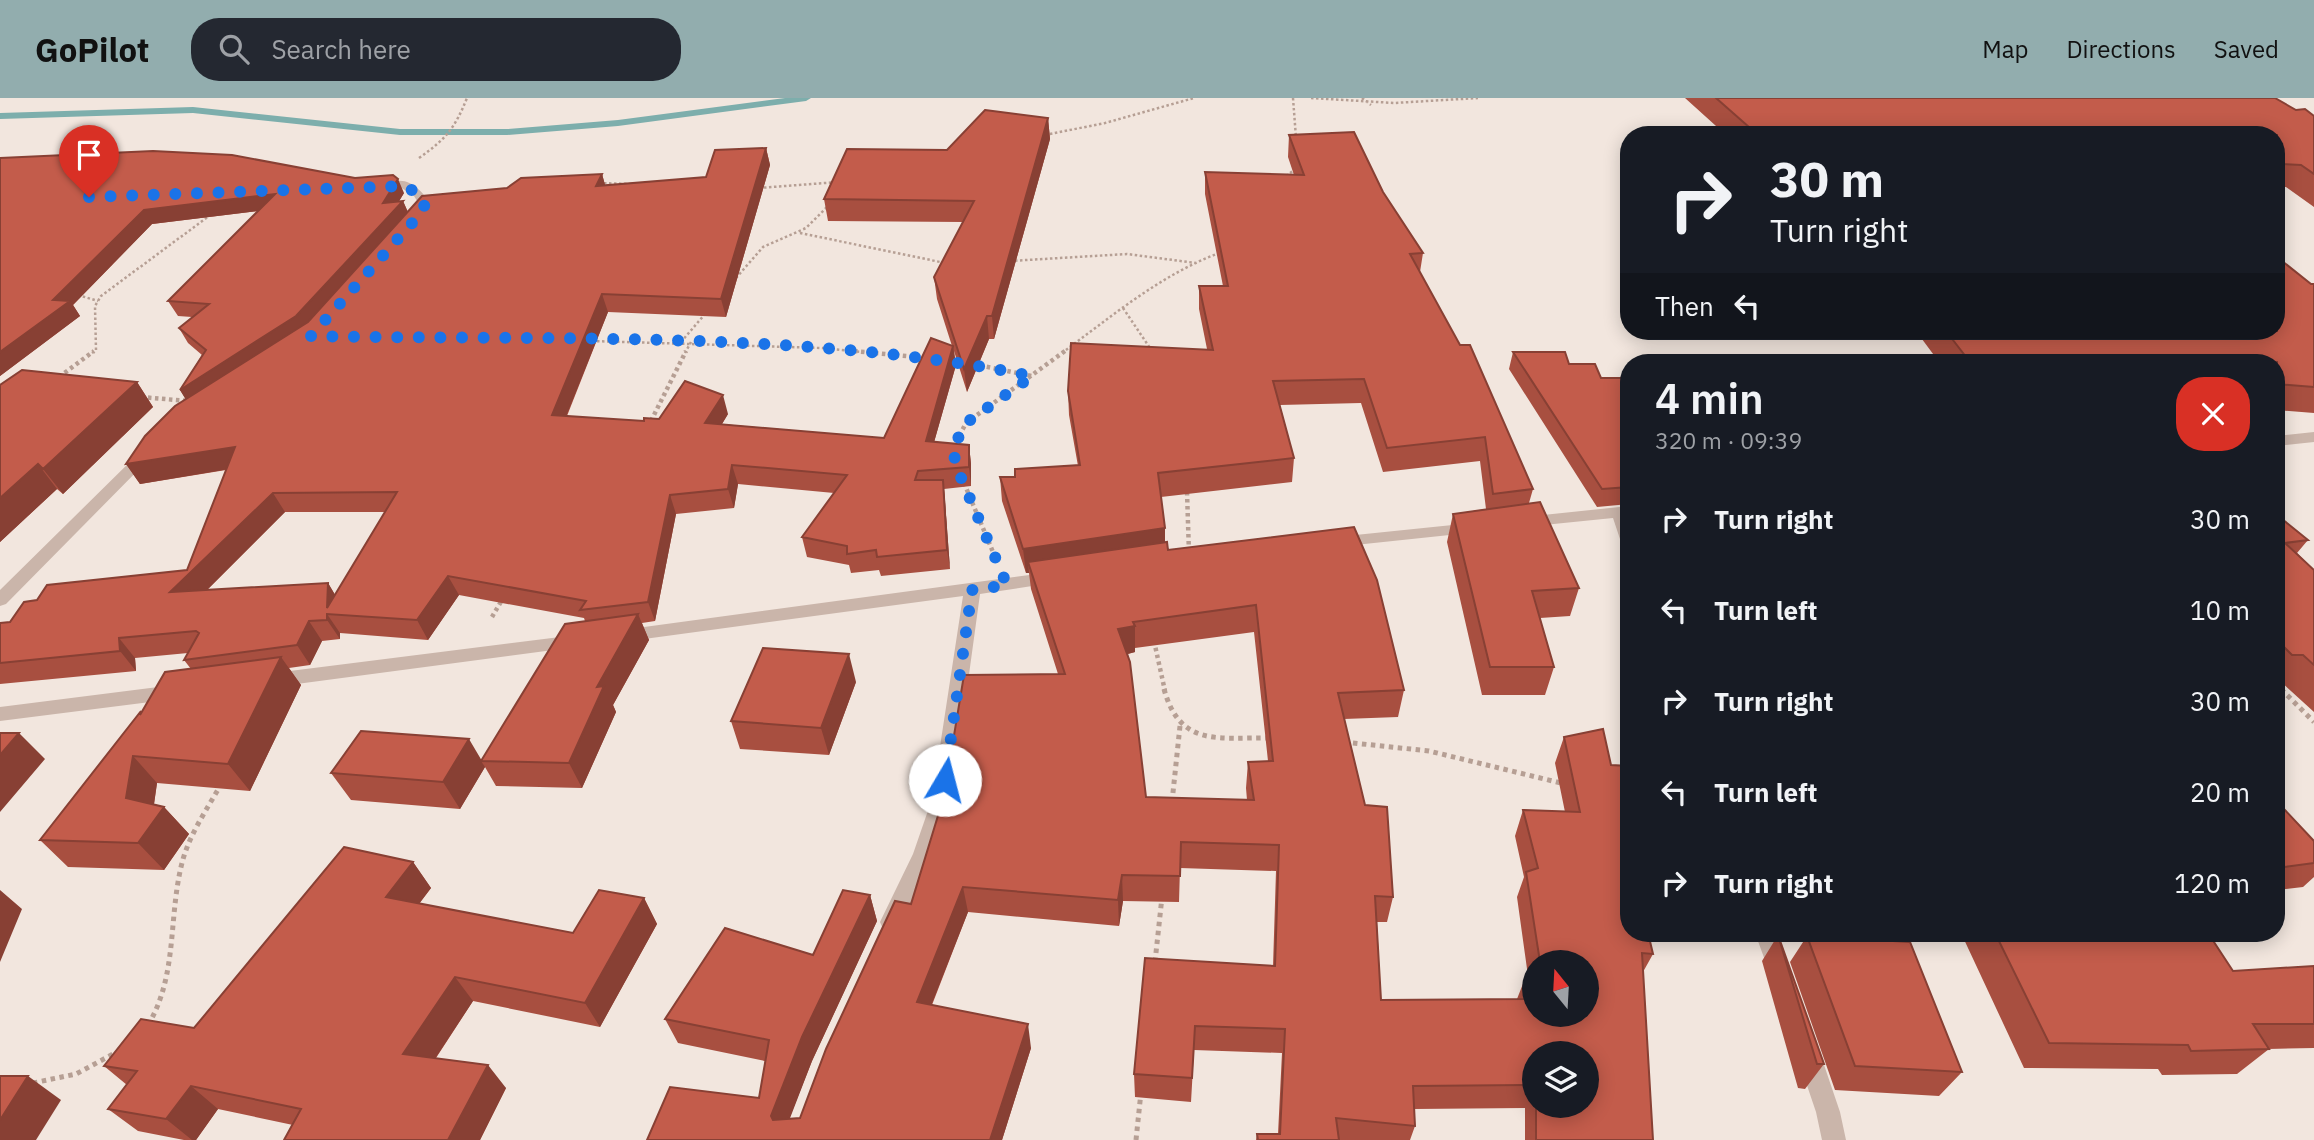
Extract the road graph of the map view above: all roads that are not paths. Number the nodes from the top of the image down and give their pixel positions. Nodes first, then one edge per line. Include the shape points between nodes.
1 (401, 183) road end
2 (403, 233) edge
3 (2314, 437) edge
4 (161, 438) edge
5 (2285, 440) edge
6 (1620, 512) edge
7 (1512, 524) edge
8 (1485, 527) edge
9 (1324, 543) edge
10 (1070, 575) edge
11 (972, 590) junction
12 (0, 600) edge
13 (258, 682) edge
14 (190, 690) edge
15 (0, 714) edge
16 (884, 938) edge
17 (1769, 942) edge
18 (1784, 984) edge
19 (1802, 1035) edge
20 (1833, 1140) edge

1 - 2 street via 425,204
3 - 5 street
4 - 12 street
6 - 7 street
8 - 9 street
10 - 11 street
11 - 13 street
11 - 16 street via 939,811
14 - 15 street
17 - 18 street
19 - 20 street

